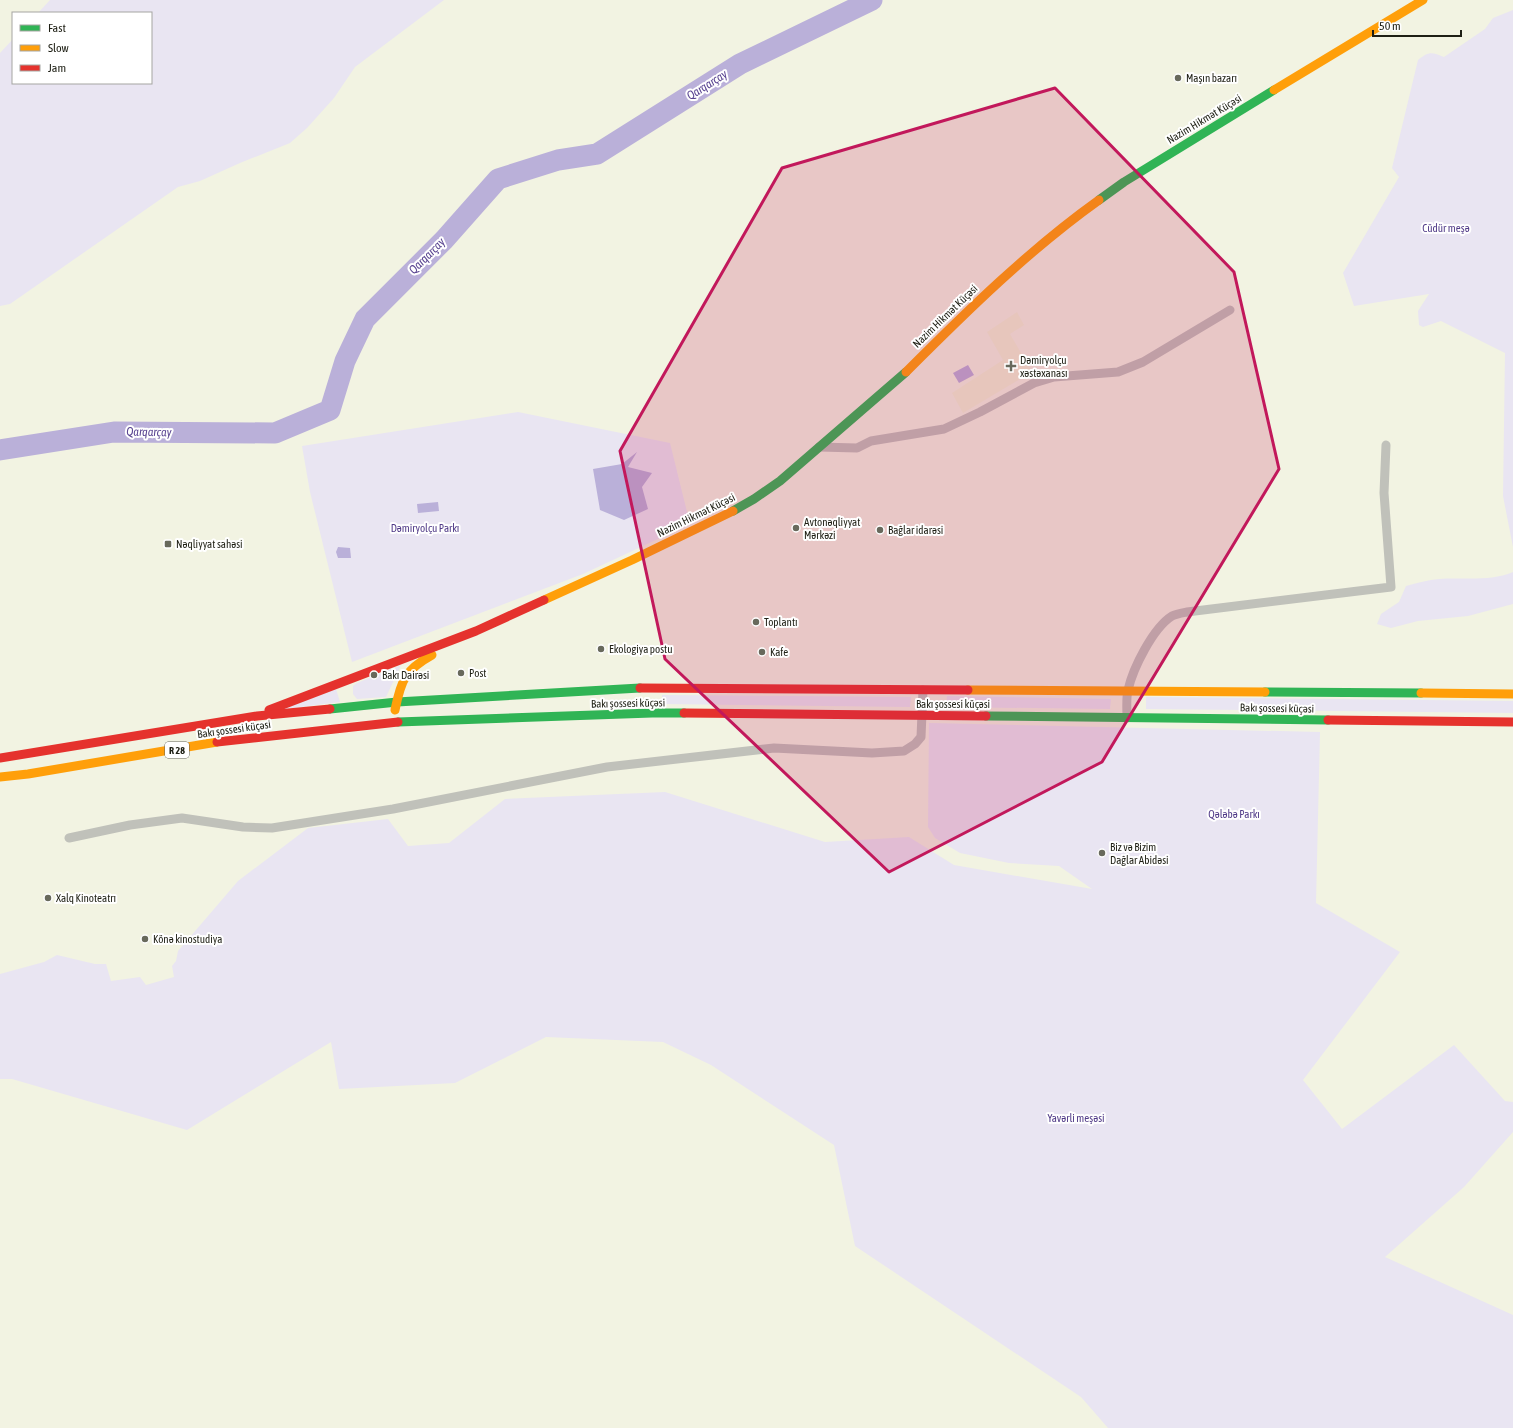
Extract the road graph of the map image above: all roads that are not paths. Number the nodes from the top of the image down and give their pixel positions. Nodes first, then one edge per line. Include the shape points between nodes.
1 (1423, 0) edge
2 (1230, 310) dead end
3 (1386, 445) dead end
4 (819, 447) junction
5 (476, 631) junction
6 (351, 678) junction
7 (923, 690) junction
8 (1128, 691) junction
9 (1513, 694) edge
10 (397, 702) junction
11 (348, 710) junction
12 (257, 716) junction
13 (923, 716) junction
14 (1127, 718) junction
15 (393, 722) junction
16 (1513, 722) edge
17 (0, 758) edge
18 (0, 777) edge
19 (69, 838) dead end

1 - 4 main road, Nazim Hikmət Küçəsi via 1124,182 1065,224 974,304 901,377
2 - 4 street via 1143,362 1118,372 1054,377 1034,383 944,429 871,441 857,448
3 - 8 street via 1384,493 1391,587 1173,615 1149,642
4 - 5 main road, Nazim Hikmət Küçəsi via 780,481 731,512 580,585
5 - 6 main road
5 - 10 main road via 459,643 416,664 408,672 401,686
6 - 11 main road via 344,688
6 - 12 main road
7 - 8 main road, Bakı şossesi küçəsi
7 - 10 main road, Bakı şossesi küçəsi via 656,687
7 - 13 street
8 - 9 main road, Bakı şossesi küçəsi
8 - 14 street
10 - 11 main road, Bakı şossesi küçəsi
10 - 15 main road
11 - 12 main road, Bakı şossesi küçəsi / R 28
11 - 15 main road, Bakı şossesi küçəsi
11 - 18 main road, Bakı şossesi küçəsi / R 28 via 231,740
12 - 17 main road, Bakı şossesi küçəsi / R 28
13 - 14 main road, Bakı şossesi küçəsi
13 - 15 main road, Bakı şossesi küçəsi via 652,713
13 - 19 street via 921,737 904,751 872,753 774,748 607,767 393,809 272,828 243,827 182,818 130,825
14 - 16 main road, Bakı şossesi küçəsi

